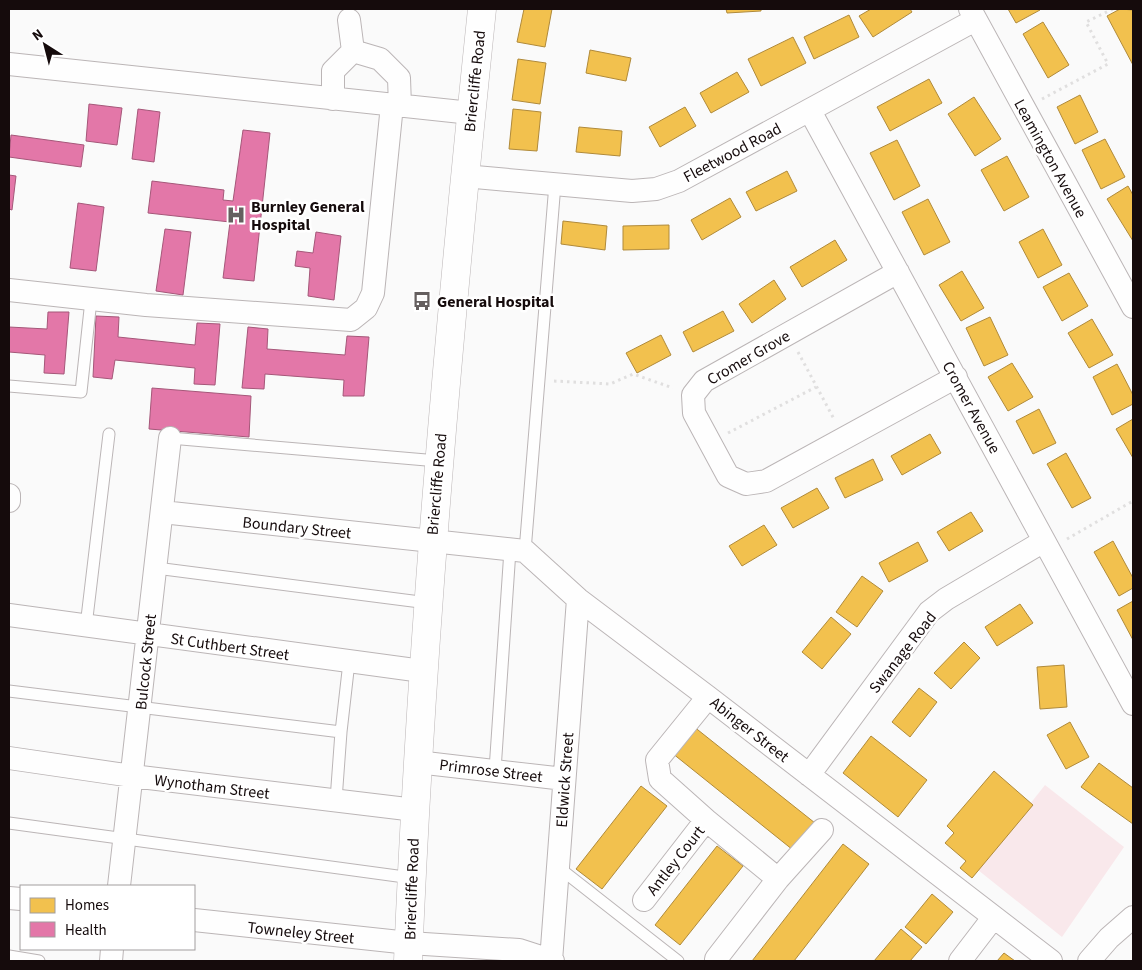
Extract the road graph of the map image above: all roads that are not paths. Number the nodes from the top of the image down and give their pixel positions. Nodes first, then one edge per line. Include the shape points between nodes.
1 (482, 9) edge
2 (972, 14) edge
3 (349, 20) dead end
4 (354, 51) junction
5 (9, 64) edge
6 (333, 98) junction
7 (396, 105) junction
8 (810, 111) junction
9 (471, 113) junction
10 (464, 176) junction
11 (555, 184) junction
12 (898, 272) junction
13 (9, 290) edge
14 (91, 300) junction
15 (1133, 307) edge
16 (956, 377) junction
17 (9, 386) edge
18 (109, 434) dead end
19 (170, 438) joint
20 (438, 461) junction
21 (9, 495) edge
22 (9, 501) edge
23 (162, 512) junction
24 (432, 542) junction
25 (1047, 545) junction
26 (518, 551) junction
27 (156, 568) junction
28 (578, 599) junction
29 (428, 603) junction
30 (9, 616) edge
31 (86, 626) junction
32 (148, 634) junction
33 (350, 662) junction
34 (422, 671) junction
35 (9, 692) edge
36 (708, 697) junction
37 (1133, 704) edge
38 (140, 708) junction
39 (341, 732) junction
40 (9, 758) edge
41 (417, 762) junction
42 (495, 770) junction
43 (809, 775) junction
44 (132, 776) junction
45 (564, 779) junction
46 (336, 800) junction
47 (415, 810) junction
48 (706, 820) junction
49 (9, 823) edge
50 (822, 830) dead end
51 (125, 839) junction
52 (557, 867) junction
53 (412, 878) junction
54 (778, 879) junction
55 (119, 885) edge
56 (644, 900) dead end
57 (1133, 917) edge
58 (993, 918) junction
59 (195, 920) edge
60 (409, 952) edge
61 (484, 954) edge
62 (9, 956) edge
63 (716, 959) dead end
64 (39, 961) edge
65 (551, 961) edge
66 (678, 961) edge
67 (960, 961) edge
68 (1051, 961) edge
69 (1089, 961) edge

1 - 9 street, Briercliffe Road
2 - 8 street, Fleetwood Road
2 - 15 street, Leamington Avenue
3 - 4 street
4 - 6 street via 333,71
4 - 7 street via 380,59 399,78
5 - 6 street
6 - 7 street
7 - 9 street
7 - 14 street via 373,293 366,308 352,320
8 - 11 street, Fleetwood Road via 679,181 656,189 632,191
8 - 12 street, Cromer Avenue
9 - 10 street, Briercliffe Road
10 - 11 street, Fleetwood Road
10 - 20 street, Briercliffe Road
11 - 26 lane via 539,380
12 - 16 street, Cromer Avenue
12 - 16 street, Cromer Grove via 704,381 693,395 694,413 728,476 746,484 766,481
13 - 14 street
14 - 17 lane via 81,392
16 - 25 street, Cromer Avenue
18 - 31 lane
19 - 20 lane
19 - 23 street, Bulcock Street
20 - 24 street, Briercliffe Road
21 - 22 street
23 - 24 street, Boundary Street
23 - 27 street, Bulcock Street
24 - 26 street
24 - 29 street, Briercliffe Road
25 - 37 street, Cromer Avenue
25 - 43 street, Swanage Road via 946,599 929,612
26 - 28 street, Abinger Street
26 - 42 lane
27 - 29 lane
27 - 32 street, Bulcock Street
28 - 36 street, Abinger Street
28 - 45 street, Eldwick Street
29 - 34 street, Briercliffe Road
30 - 31 street, St Cuthbert Street
31 - 32 street, St Cuthbert Street
32 - 33 street, St Cuthbert Street
32 - 38 street, Bulcock Street
33 - 34 street, St Cuthbert Street
33 - 39 lane
34 - 41 street, Briercliffe Road
35 - 38 lane
36 - 43 street, Abinger Street
36 - 48 street, Antley Court via 657,760 660,779
38 - 39 lane
38 - 44 street, Bulcock Street
39 - 46 lane
40 - 44 street, Wynotham Street
41 - 42 street, Primrose Street
41 - 47 street, Briercliffe Road
42 - 45 street, Primrose Street
43 - 58 street, Abinger Street
44 - 46 street, Wynotham Street
44 - 51 street, Bulcock Street
45 - 52 street, Eldwick Street
46 - 47 street, Wynotham Street
47 - 53 street, Briercliffe Road
48 - 54 street, Antley Court
48 - 56 street, Antley Court
49 - 51 lane
50 - 54 street
51 - 53 lane
51 - 55 street, Bulcock Street
52 - 65 street, Eldwick Street
52 - 66 lane
53 - 60 street, Briercliffe Road
54 - 63 street
57 - 69 street
58 - 67 street
58 - 68 street, Abinger Street
59 - 60 street, Towneley Street
60 - 61 street, Towneley Street
61 - 65 street, Towneley Street via 519,950
62 - 64 lane

